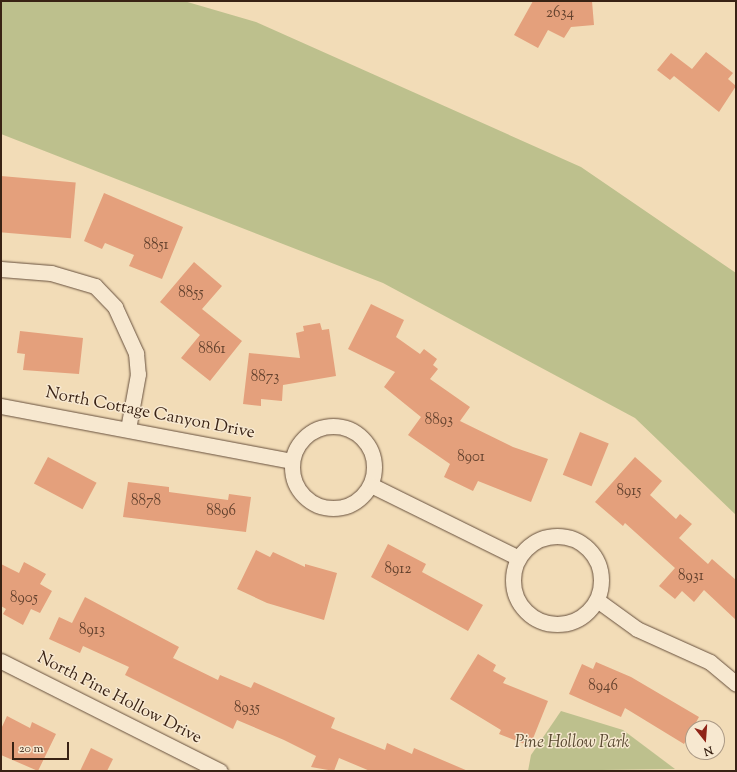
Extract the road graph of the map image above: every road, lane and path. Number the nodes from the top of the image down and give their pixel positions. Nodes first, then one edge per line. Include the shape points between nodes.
1 (1, 269) edge
2 (1, 406) edge
3 (128, 429) junction
4 (292, 461) junction
5 (371, 485) junction
6 (517, 557) junction
7 (597, 600) junction
8 (1, 661) edge
9 (736, 684) edge
10 (220, 771) edge

1 - 3 street via 51,273 95,286 115,307 136,353 138,374
2 - 3 street, North Cottage Canyon Drive
3 - 4 street, North Cottage Canyon Drive
4 - 5 street via 296,486 304,497 321,507 341,508 353,504
4 - 5 street via 301,442 317,428 346,427 368,444 375,471
5 - 6 street
6 - 7 street via 542,539 558,536 574,539 587,548 601,570
6 - 7 street via 514,580 516,595 525,610 537,619 556,624 571,622 584,615
7 - 9 street via 638,629 710,662
8 - 10 street, North Pine Hollow Drive

